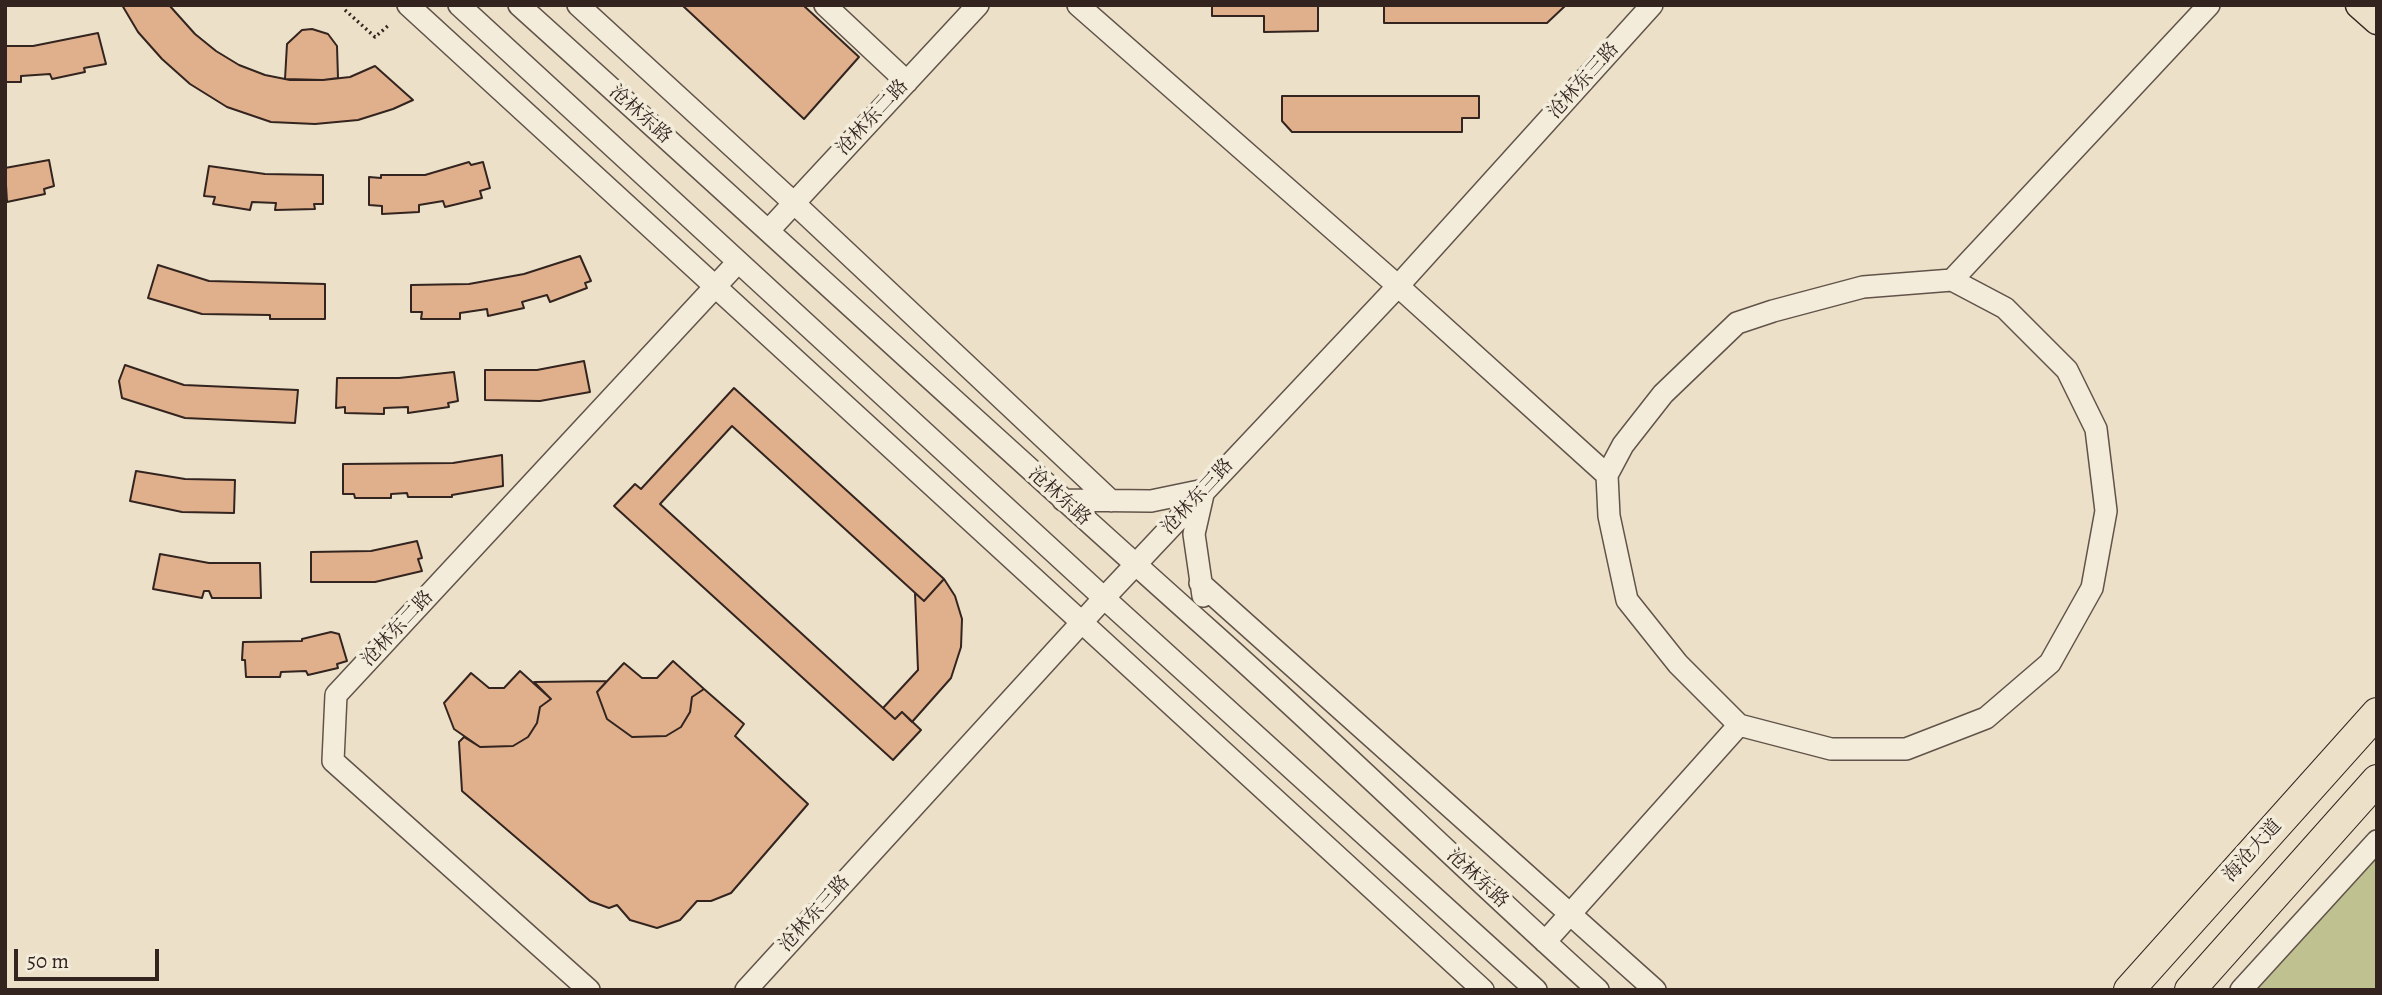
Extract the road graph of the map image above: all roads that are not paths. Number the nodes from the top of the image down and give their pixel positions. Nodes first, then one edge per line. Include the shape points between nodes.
1 (408, 5) edge
2 (459, 5) edge
3 (519, 5) edge
4 (578, 5) edge
5 (825, 5) edge
6 (978, 5) edge
7 (1078, 5) edge
8 (1652, 5) edge
9 (2209, 5) edge
10 (2359, 5) edge
11 (2377, 21) edge
12 (907, 82) junction
13 (794, 203) junction
14 (769, 230) junction
15 (738, 262) junction
16 (1952, 280) junction
17 (1398, 286) junction
18 (714, 288) junction
19 (1607, 475) junction
20 (1204, 490) junction
21 (1063, 500) junction
22 (1111, 501) junction
23 (1134, 566) junction
24 (1200, 583) junction
25 (1104, 597) junction
26 (1083, 621) junction
27 (1211, 632) junction
28 (2377, 713) edge
29 (1739, 725) junction
30 (2377, 780) edge
31 (2377, 841) edge
32 (1570, 914) junction
33 (1545, 942) junction
34 (589, 990) edge
35 (746, 990) edge
36 (1483, 990) edge
37 (1536, 990) edge
38 (1598, 990) edge
39 (1655, 990) edge
40 (2129, 990) edge
41 (2190, 990) edge
42 (2241, 990) edge

1 - 18 street
2 - 15 street
3 - 14 street, 沧林东路
4 - 13 street
5 - 12 street
6 - 12 street, 沧林东二路
7 - 17 street
8 - 17 street, 沧林东三路
9 - 16 street
10 - 11 main road
12 - 13 street, 沧林东二路
13 - 14 street, 沧林东二路
13 - 22 street
14 - 21 street, 沧林东路
15 - 18 street, 沧林东二路
15 - 25 street
16 - 19 street via 1863,287 1737,323 1662,394 1623,445
16 - 29 street via 2006,308 2067,370 2096,429 2106,511 2092,588 2050,663 1986,719 1906,749 1831,749
17 - 19 street
17 - 20 street, 沧林东三路
18 - 26 street
18 - 34 street, 沧林东二路 via 336,695 333,761
19 - 29 street via 1609,516 1627,600 1678,664
20 - 22 street via 1151,501
20 - 23 street, 沧林东三路
20 - 24 street via 1194,534
21 - 22 street
21 - 23 street, 沧林东路
23 - 25 street, 沧林东三路
23 - 27 street, 沧林东路
24 - 27 street
24 - 32 street
25 - 26 street, 沧林东三路
25 - 37 street
26 - 35 street, 沧林东三路
26 - 36 street
27 - 33 street, 沧林东路
28 - 40 highway, 海沧大道
29 - 32 street
30 - 41 highway
31 - 42 street
32 - 33 street
32 - 39 street
33 - 38 street, 沧林东路

